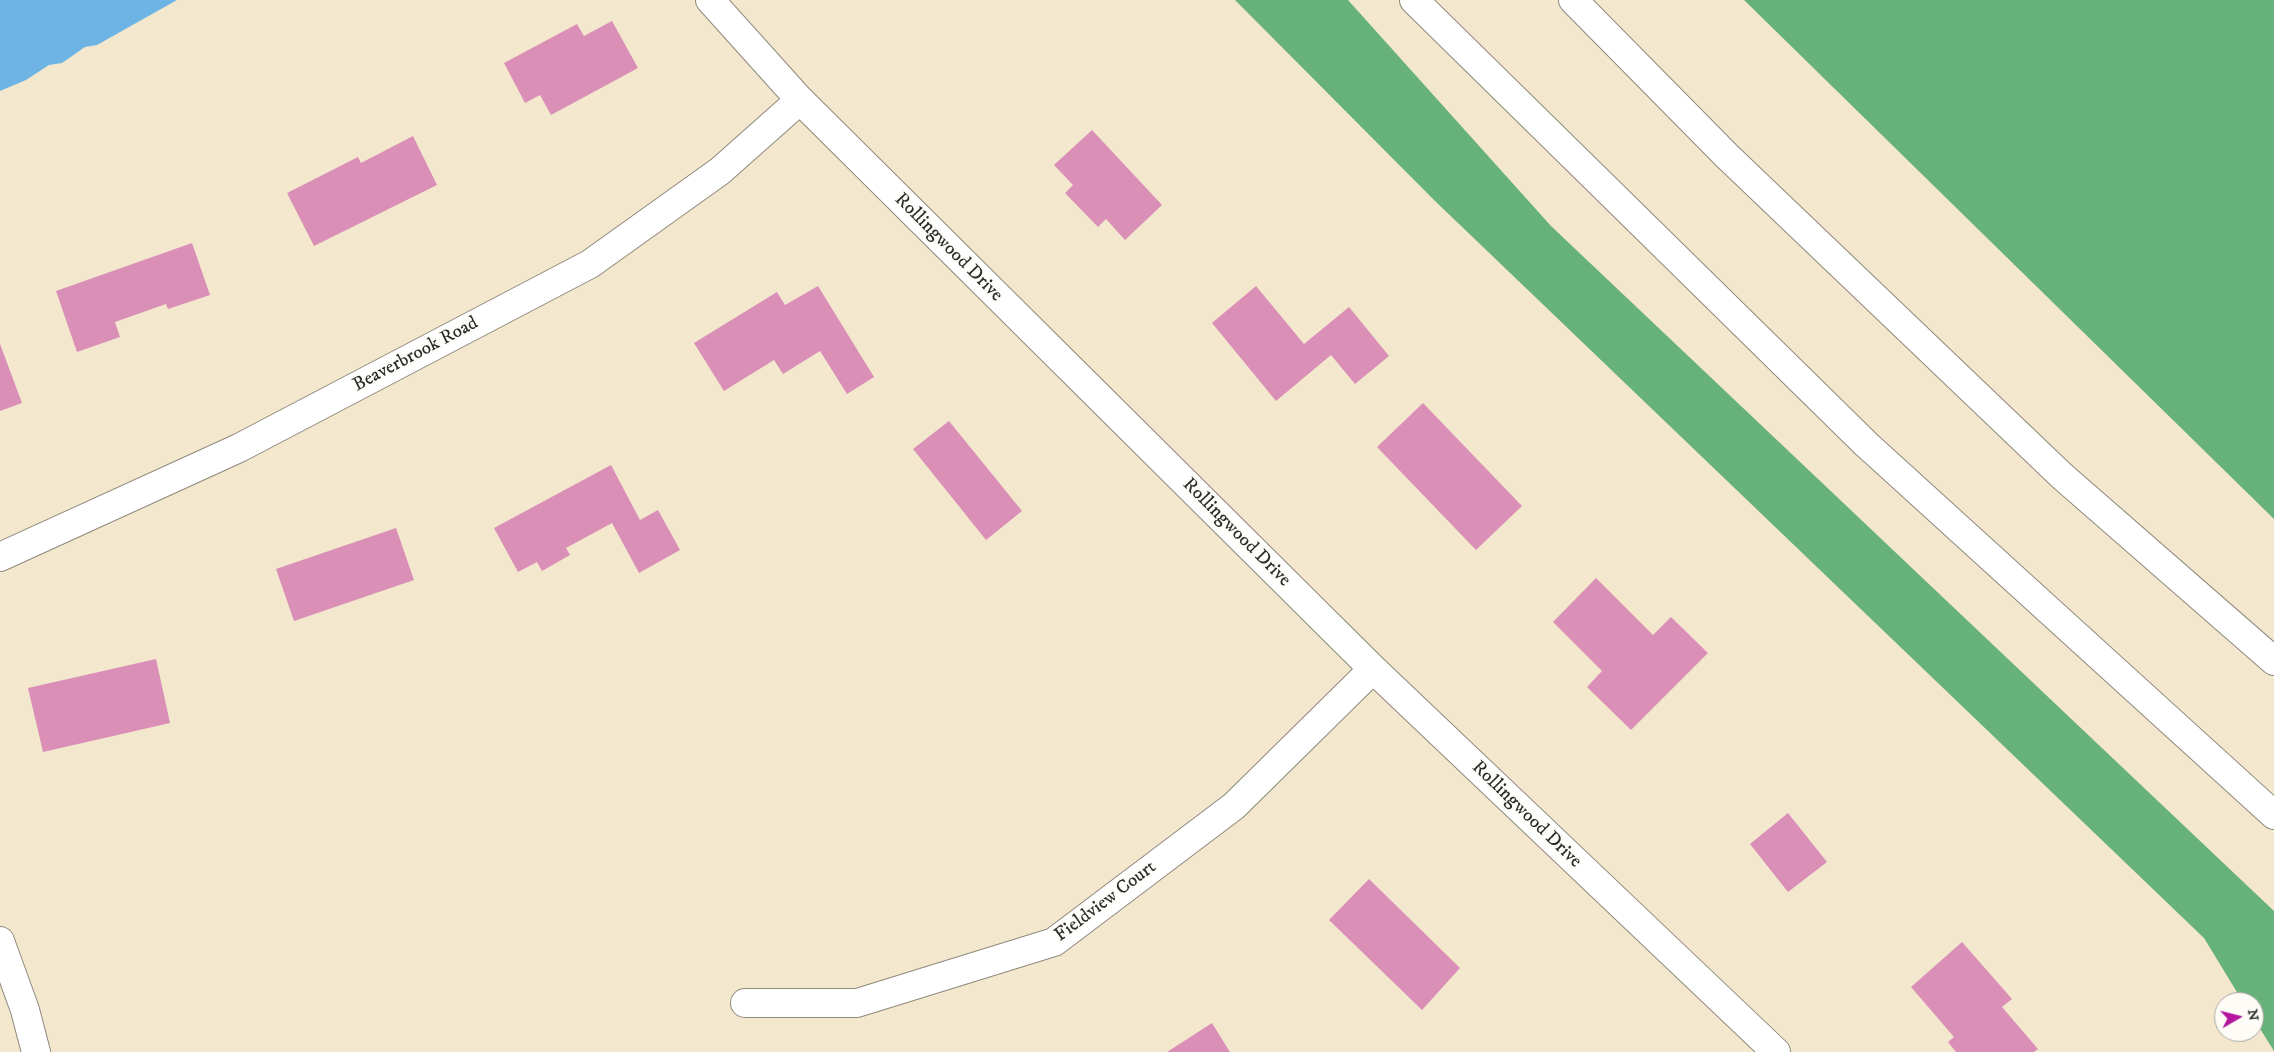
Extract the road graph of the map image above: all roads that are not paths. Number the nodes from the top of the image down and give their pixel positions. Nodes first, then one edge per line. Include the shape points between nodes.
1 (710, 0) edge
2 (1414, 0) edge
3 (1573, 0) edge
4 (800, 100) junction
5 (0, 557) edge
6 (2274, 661) edge
7 (1373, 669) junction
8 (2274, 815) edge
9 (0, 941) edge
10 (745, 1003) dead end
11 (36, 1052) edge
12 (1776, 1052) edge

1 - 4 main road, Rollingwood Drive
2 - 8 main road via 1866,444
3 - 6 main road via 1727,156 2062,476
4 - 5 main road, Beaverbrook Road via 720,171 590,264 239,448
4 - 7 main road, Rollingwood Drive
7 - 10 main road, Fieldview Court via 1234,806 1054,942 856,1003
7 - 12 main road, Rollingwood Drive
9 - 11 main road

